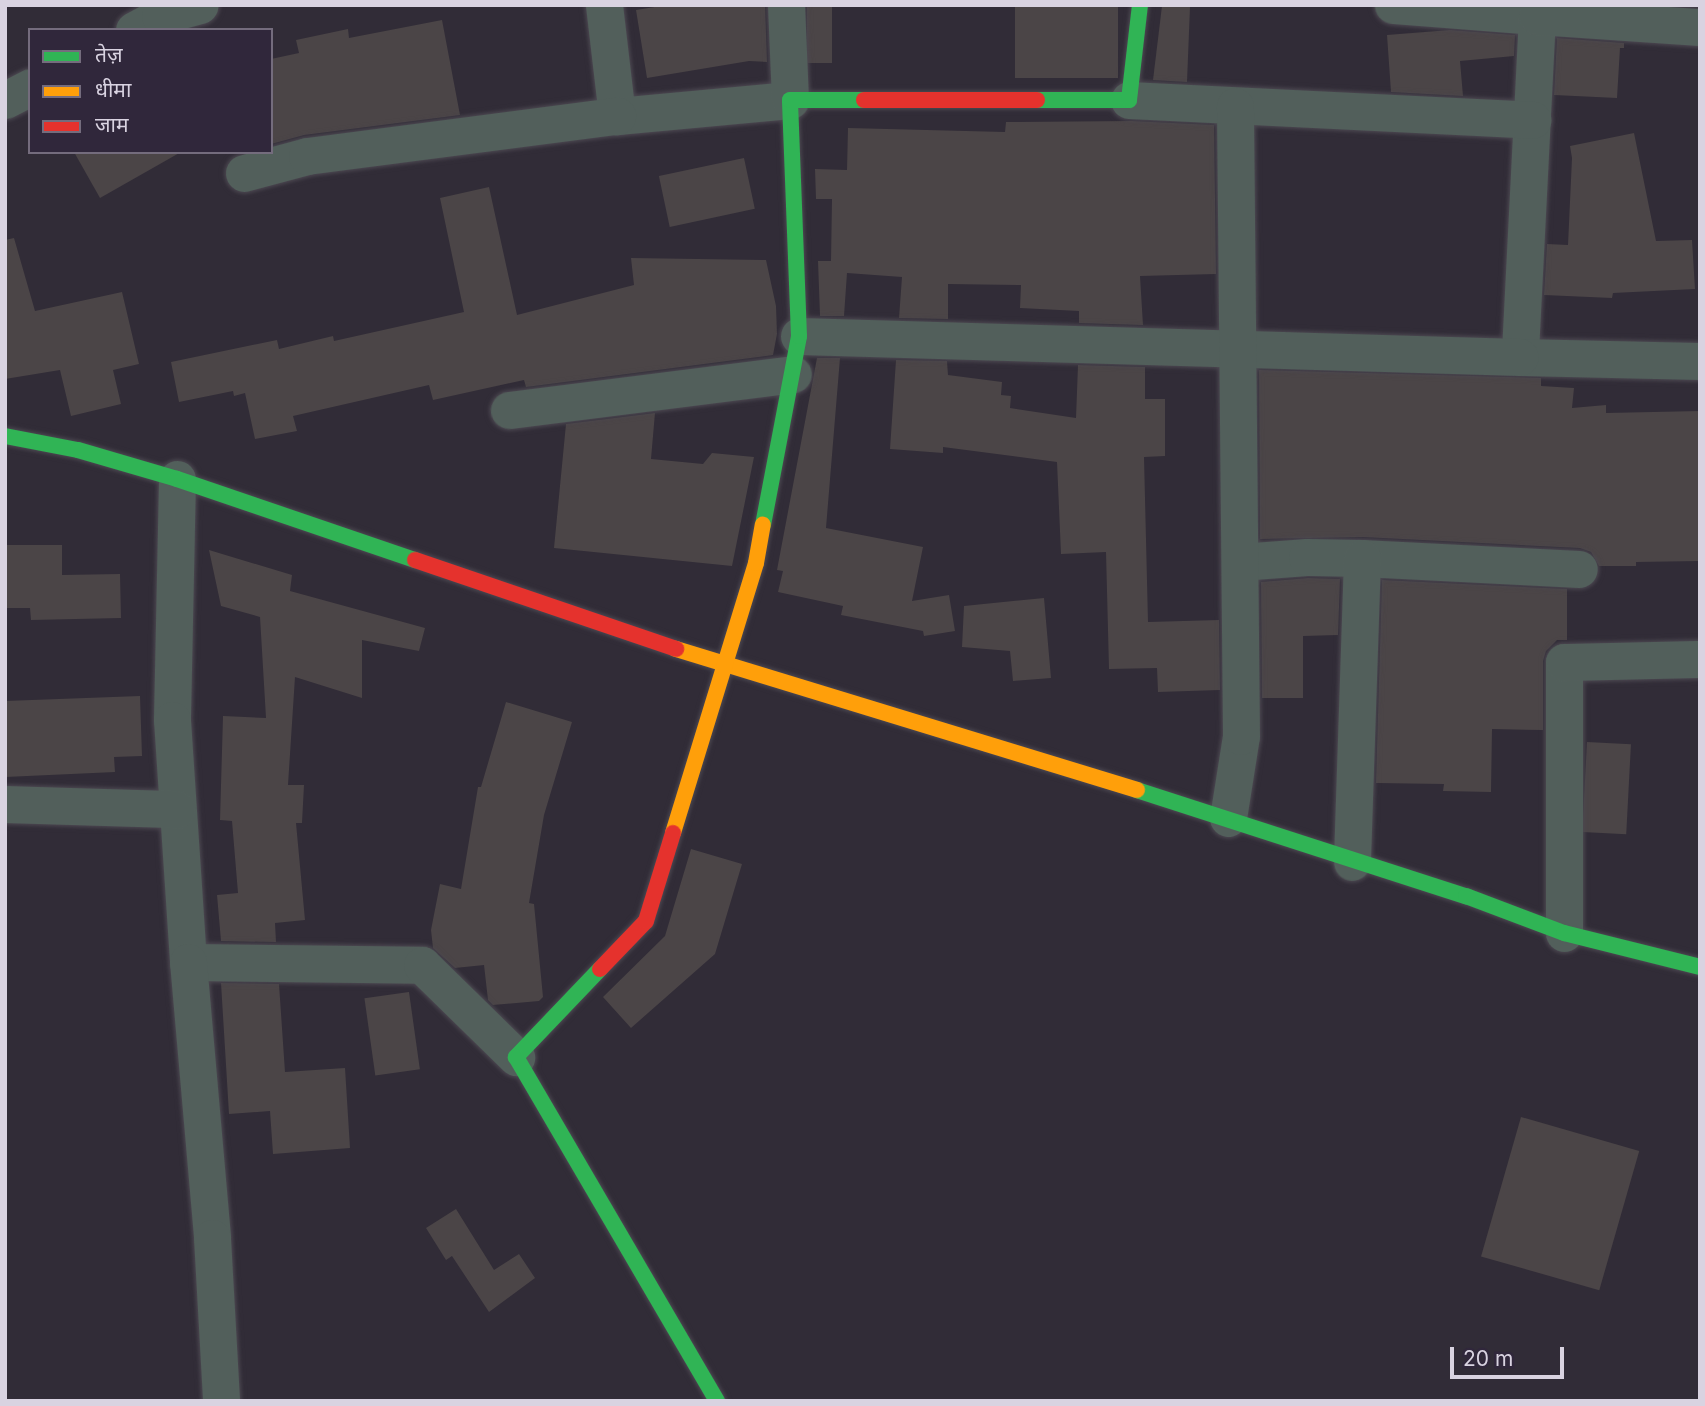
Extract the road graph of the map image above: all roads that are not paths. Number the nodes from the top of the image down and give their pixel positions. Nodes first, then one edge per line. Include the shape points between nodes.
1 (200, 5) edge
2 (604, 5) edge
3 (786, 5) edge
4 (1140, 5) edge
5 (1394, 5) edge
6 (1537, 16) junction
7 (1700, 27) edge
8 (138, 28) edge
9 (28, 88) edge
10 (5, 100) edge
11 (790, 100) junction
12 (1129, 100) junction
13 (1235, 106) junction
14 (617, 116) junction
15 (1533, 120) junction
16 (244, 173) dead end
17 (799, 336) junction
18 (1238, 349) junction
19 (1520, 356) junction
20 (1700, 360) edge
21 (793, 374) junction
22 (509, 410) dead end
23 (5, 436) edge
24 (177, 479) junction
25 (1362, 558) junction
26 (1240, 562) junction
27 (1579, 569) dead end
28 (1700, 659) edge
29 (725, 666) junction
30 (5, 804) edge
31 (177, 809) junction
32 (1228, 818) junction
33 (1352, 862) junction
34 (1564, 933) junction
35 (188, 962) junction
36 (1700, 967) edge
37 (516, 1057) junction
38 (221, 1401) edge
39 (717, 1401) edge

1 - 8 street via 160,16
2 - 14 street
3 - 11 street
4 - 12 street
5 - 6 street
6 - 7 street
6 - 15 street
9 - 10 street
11 - 12 street
11 - 14 street
11 - 17 street
12 - 13 street
13 - 15 street
13 - 18 street
14 - 16 street via 307,156
15 - 19 street
17 - 18 street
17 - 21 street
18 - 19 street
18 - 26 street
19 - 20 street
21 - 22 street
21 - 29 street via 757,564
23 - 24 street via 78,450
24 - 29 street
24 - 31 street via 172,720
25 - 26 street via 1307,556
25 - 27 street
25 - 33 street
26 - 32 street via 1241,736
28 - 34 street via 1564,662
29 - 32 street
29 - 37 street via 646,921
30 - 31 street
31 - 35 street
32 - 33 street
33 - 34 street via 1466,896
34 - 36 street
35 - 37 street via 422,965
35 - 38 street
37 - 39 street

